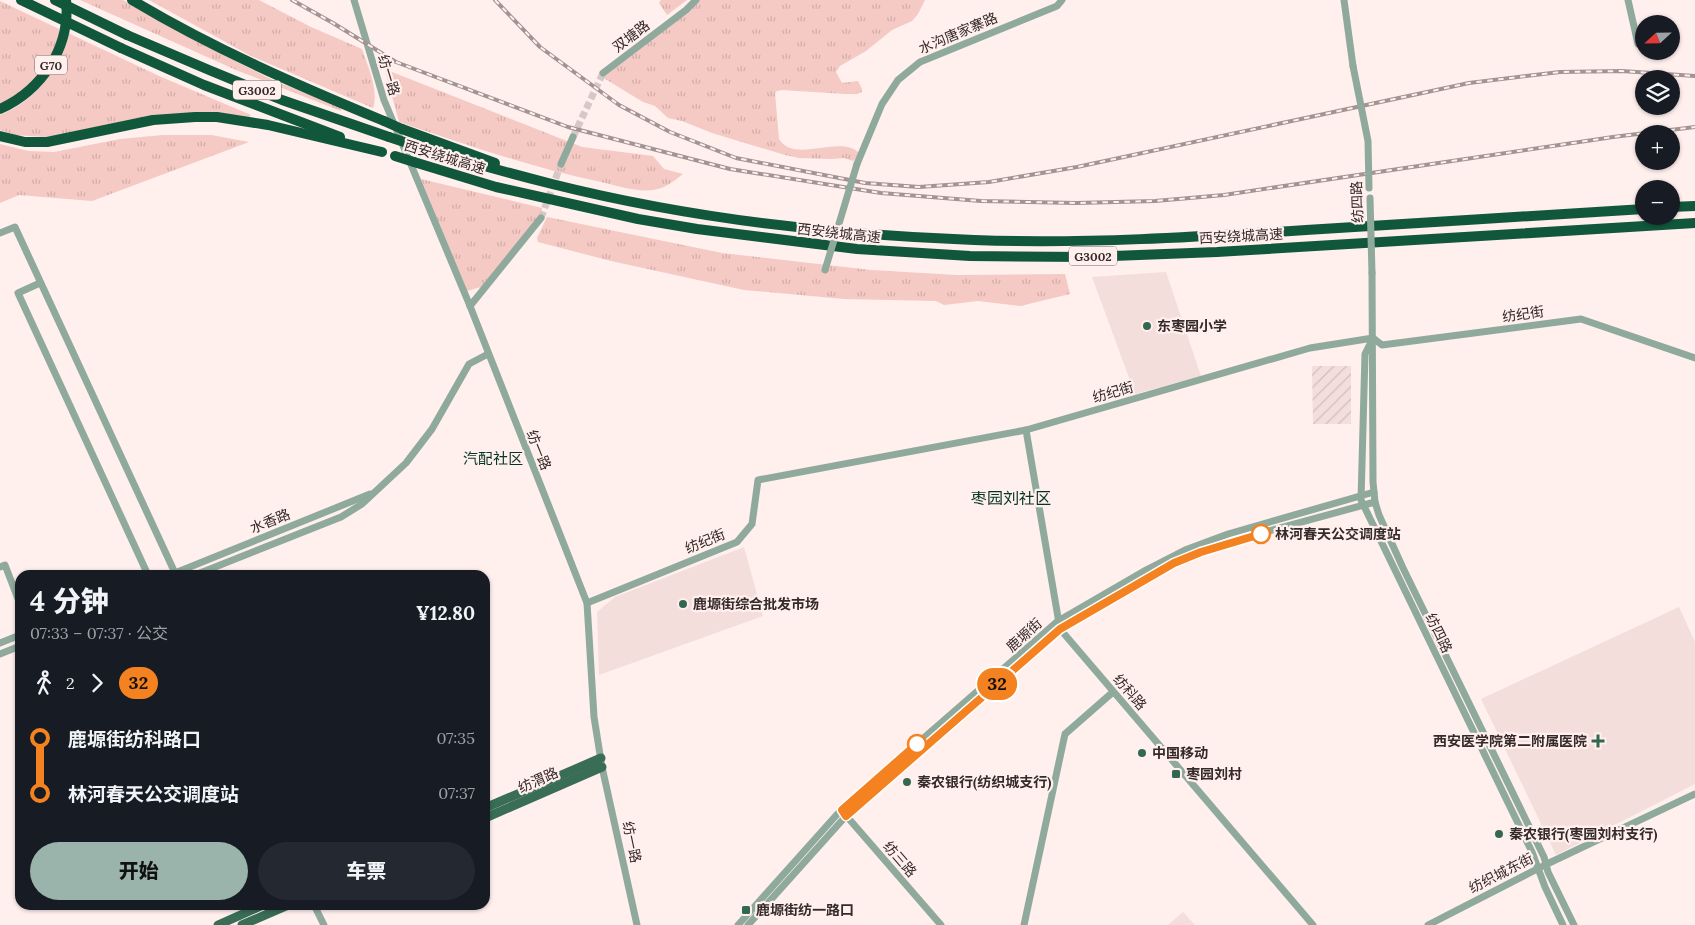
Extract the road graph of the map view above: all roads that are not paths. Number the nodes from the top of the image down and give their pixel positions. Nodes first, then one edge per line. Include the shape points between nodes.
1 (21, 0) edge
2 (55, 0) edge
3 (66, 0) edge
4 (132, 0) edge
5 (354, 0) edge
6 (696, 0) edge
7 (1062, 0) edge
8 (1344, 0) edge
9 (1628, 0) edge
10 (1635, 31) edge
11 (603, 73) tunnel mouth
12 (0, 109) edge
13 (0, 136) edge
14 (573, 137) tunnel mouth
15 (382, 152) junction
16 (561, 164) tunnel mouth
17 (552, 184) junction
18 (1695, 206) edge
19 (1680, 207) edge
20 (1635, 210) edge
21 (542, 218) tunnel mouth
22 (1695, 223) edge
23 (0, 234) edge
24 (825, 270) dead end
25 (40, 283) junction
26 (470, 306) junction
27 (1373, 338) junction
28 (488, 354) junction
29 (1695, 358) edge
30 (1026, 430) junction
31 (379, 488) junction
32 (1374, 492) junction
33 (1361, 496) junction
34 (1375, 502) junction
35 (1363, 506) junction
36 (0, 568) edge
37 (146, 570) edge
38 (170, 570) edge
39 (182, 570) edge
40 (208, 570) edge
41 (15, 591) edge
42 (587, 603) junction
43 (1058, 621) junction
44 (1060, 629) junction
45 (15, 636) edge
46 (0, 642) edge
47 (15, 648) edge
48 (0, 654) edge
49 (1113, 692) junction
50 (601, 762) junction
51 (1695, 794) edge
52 (490, 806) edge
53 (844, 813) junction
54 (490, 816) edge
55 (1547, 864) junction
56 (1538, 868) junction
57 (252, 910) edge
58 (276, 910) edge
59 (316, 910) edge
60 (218, 925) edge
61 (242, 925) edge
62 (324, 925) edge
63 (637, 925) edge
64 (738, 925) edge
65 (748, 925) edge
66 (941, 925) edge
67 (1024, 925) edge
68 (1313, 925) edge
69 (1428, 925) edge
70 (1564, 925) edge
71 (1574, 925) edge

1 - 15 highway, 西安绕城高速 / G3002, bridge via 213,89
2 - 17 highway, 西安绕城高速 / G3002, bridge via 127,35 282,100 407,143
3 - 12 highway, G70 via 65,30 50,67 34,87
4 - 17 highway, bridge via 266,71 384,121
5 - 26 street, 纺一路 via 384,100
6 - 11 street, 双塘路
7 - 24 street, 水沟唐家寨路, bridge via 1057,6 920,62 898,80 882,104 857,164
8 - 27 street, 纺四路, bridge via 1368,141
9 - 10 street
13 - 15 highway via 25,142 47,142 153,120 196,116 232,118
14 - 16 street
15 - 22 highway, 西安绕城高速 / G3002, bridge via 496,187 677,225 857,249 970,256 1068,257 1207,252
17 - 20 highway, 西安绕城高速 / G3002 via 754,221 853,233 975,240 1092,241 1192,237
18 - 19 highway
21 - 26 street
23 - 25 street via 15,226
25 - 37 street via 18,293
25 - 38 street
26 - 28 street, 纺一路
27 - 29 street, 纺纪街 via 1382,345 1581,319
27 - 30 street, 纺纪街 via 1310,348
27 - 32 street, 纺四路
27 - 33 street, 纺四路 via 1364,354
28 - 31 street, 水香路 via 469,364 427,437
28 - 42 street, 纺一路
30 - 42 street, 纺纪街 via 758,480 752,524 737,542
30 - 43 street, 纺科路
31 - 39 street, 水香路
31 - 40 street, 水香路 via 348,514
32 - 33 street, 鹿塬街
32 - 34 street, 纺四路
33 - 35 street, 纺四路
33 - 43 street, 鹿塬街 via 1228,534 1185,550
34 - 35 street, 鹿塬街
34 - 55 street, 纺四路 via 1403,568
35 - 44 street, 鹿塬街 via 1194,554
35 - 56 street, 纺四路
36 - 41 street via 5,565
42 - 50 street, 纺一路 via 594,717
43 - 44 street, 纺科路
43 - 53 street, 鹿塬街
44 - 49 street, 纺科路
44 - 53 street, 鹿塬街
45 - 46 street
47 - 48 street
49 - 67 street via 1065,734
49 - 68 street, 纺科路
50 - 52 main road, 纺渭路
50 - 54 main road, 纺渭路
50 - 63 street, 纺一路
51 - 55 street, 纺织城东街
53 - 64 street, 鹿塬街
53 - 65 street, 鹿塬街
53 - 66 street, 纺三路
55 - 56 street, 纺织城东街
55 - 71 street, 纺四路
56 - 69 street, 纺织城东街
56 - 70 street, 纺四路
57 - 60 main road
58 - 61 main road
59 - 62 street

